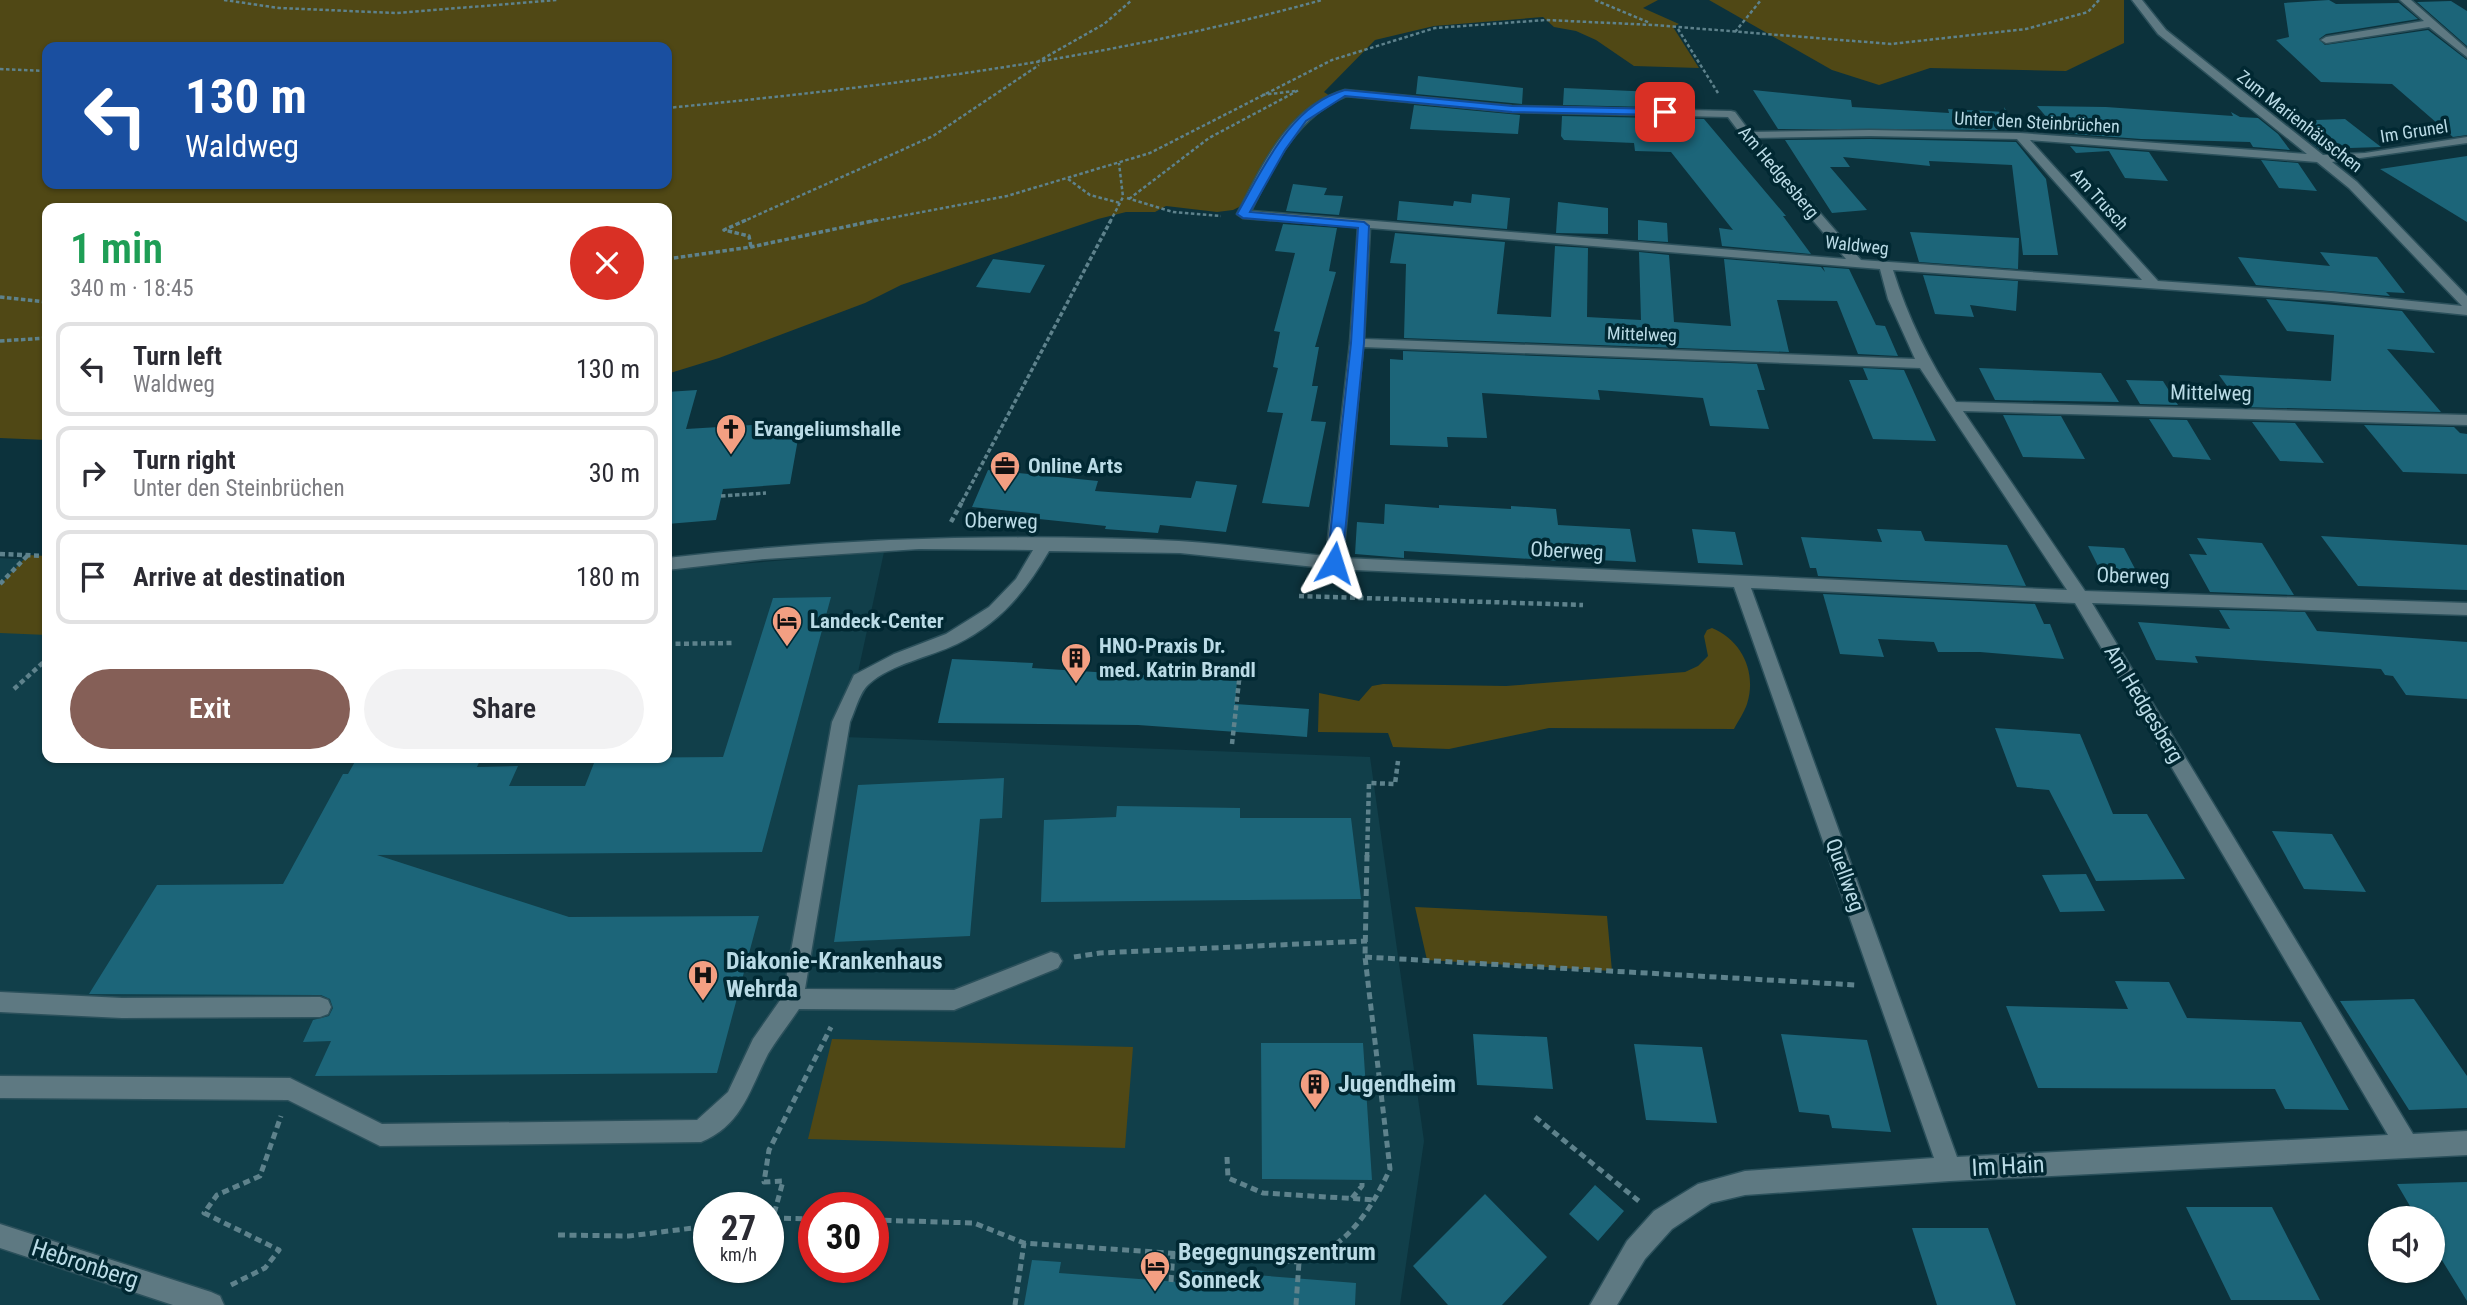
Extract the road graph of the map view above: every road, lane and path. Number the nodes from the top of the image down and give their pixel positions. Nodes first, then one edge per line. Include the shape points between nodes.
1 (224, 0) edge
2 (557, 0) edge
3 (1132, 0) edge
4 (1322, 0) edge
5 (1595, 0) edge
6 (1761, 0) edge
7 (2099, 0) edge
8 (2137, 0) edge
9 (2405, 0) edge
10 (2433, 23) junction
11 (1654, 25) junction
12 (1678, 28) junction
13 (1735, 32) junction
14 (2326, 40) dead end
15 (2467, 54) edge
16 (1042, 63) junction
17 (1033, 64) junction
18 (0, 68) edge
19 (42, 71) edge
20 (1259, 95) junction
21 (672, 108) edge
22 (1731, 114) junction
23 (1747, 135) junction
24 (2020, 136) junction
25 (2467, 140) edge
26 (2325, 159) junction
27 (1119, 163) junction
28 (1067, 178) junction
29 (1123, 197) junction
30 (1129, 199) junction
31 (1120, 203) junction
32 (1243, 214) junction
33 (1364, 226) junction
34 (751, 247) junction
35 (672, 258) edge
36 (1856, 261) junction
37 (1885, 265) junction
38 (2154, 285) junction
39 (0, 297) edge
40 (42, 301) edge
41 (2467, 304) edge
42 (2467, 311) edge
43 (42, 338) edge
44 (0, 341) edge
45 (1357, 343) junction
46 (1924, 364) junction
47 (1953, 406) junction
48 (2467, 420) edge
49 (766, 493) dead end
50 (721, 496) dead end
51 (940, 543) junction
52 (1045, 544) junction
53 (0, 554) edge
54 (29, 555) junction
55 (42, 556) edge
56 (672, 563) edge
57 (1334, 563) junction
58 (1740, 581) junction
59 (0, 584) edge
60 (1298, 596) dead end
61 (2080, 597) junction
62 (1583, 605) dead end
63 (2467, 609) edge
64 (733, 643) dead end
65 (672, 644) edge
66 (1241, 663) dead end
67 (42, 664) edge
68 (14, 689) dead end
69 (1231, 744) dead end
70 (1398, 761) dead end
71 (1367, 941) junction
72 (1364, 957) junction
73 (1051, 961) joint
74 (1885, 987) junction
75 (793, 999) junction
76 (845, 999) junction
77 (0, 1002) edge
78 (320, 1007) dead end
79 (0, 1087) edge
80 (290, 1089) junction
81 (1535, 1116) dead end
82 (2467, 1143) edge
83 (2406, 1144) junction
84 (1227, 1157) dead end
85 (1950, 1169) junction
86 (1362, 1180) dead end
87 (779, 1192) edge
88 (1352, 1198) junction
89 (1377, 1200) junction
90 (889, 1220) edge
91 (1663, 1220) junction
92 (693, 1228) edge
93 (558, 1235) dead end
94 (0, 1236) edge
95 (1024, 1243) junction
96 (1173, 1252) junction
97 (1299, 1262) junction
98 (1171, 1282) dead end
99 (204, 1303) edge
100 (1015, 1305) edge
101 (1296, 1305) edge
102 (1603, 1305) edge

1 - 2 path via 279,8 397,13
3 - 17 path via 1104,24
4 - 16 path via 1240,25
5 - 11 path
6 - 13 path
7 - 13 path via 2088,12 2026,29 1891,44
8 - 26 street, Zum Marienhäuschen via 2162,32
9 - 10 street
10 - 14 street
10 - 15 street
11 - 12 path
11 - 20 path via 1546,20 1435,28 1332,60
12 - 13 path
12 - 22 path
16 - 17 path
16 - 34 path via 933,136 724,230 749,236
17 - 21 path
18 - 19 path
20 - 27 path via 1150,153
20 - 30 path via 1299,90 1209,138
22 - 23 street, Am Hedgesberg
22 - 32 street via 1512,109 1345,93 1303,119 1269,165
23 - 24 street, Unter den Steinbrüchen
23 - 36 street, Am Hedgesberg
24 - 26 street, Unter den Steinbrüchen
24 - 38 street, Am Trusch
25 - 26 street, Im Grunel
26 - 41 street, Zum Marienhäuschen
27 - 28 path
27 - 29 path
28 - 31 path via 1090,195
28 - 34 path via 1007,196
29 - 30 path
29 - 31 path
30 - 32 path via 1192,214
31 - 51 path
32 - 33 street, Waldweg
33 - 36 street, Waldweg
33 - 45 street
34 - 35 path
36 - 37 street, Waldweg
37 - 38 street, Waldweg
37 - 46 street, Am Hedgesberg
38 - 42 street, Waldweg
39 - 40 path
43 - 44 path
45 - 46 street, Mittelweg
45 - 57 street
46 - 47 street, Am Hedgesberg
47 - 48 street, Mittelweg
47 - 61 street, Am Hedgesberg
49 - 50 path
51 - 52 street, Oberweg
51 - 56 street, Oberweg
52 - 57 street, Oberweg via 1180,547
52 - 75 street via 1022,583 995,611 952,639 860,680 841,722
53 - 54 path
54 - 55 path
54 - 59 path
57 - 58 street, Oberweg
58 - 61 street, Oberweg
58 - 74 street, Quellweg
60 - 62 path
61 - 63 street, Oberweg
61 - 83 street, Am Hedgesberg
64 - 65 path
66 - 69 path
67 - 68 path
70 - 71 path via 1395,784 1369,783
71 - 72 path
71 - 73 path via 1100,953
72 - 74 path
72 - 89 path via 1390,1169
73 - 76 street via 954,1000
74 - 85 street, Quellweg
75 - 76 street
75 - 80 street via 761,1046 736,1100 701,1131 380,1135
76 - 87 path via 769,1150 764,1182 783,1181
77 - 78 street via 122,1008
79 - 80 street
80 - 99 path via 260,1176 217,1195 204,1213 279,1251 267,1268
81 - 91 path
82 - 83 street, Im Hain
83 - 85 street, Im Hain
84 - 88 path via 1228,1178 1263,1193
85 - 91 street, Im Hain via 1745,1183 1706,1192
86 - 88 path via 1363,1186
88 - 89 path
89 - 97 path via 1358,1226 1317,1259
90 - 95 path via 974,1223
91 - 102 street, Im Hain via 1636,1250
92 - 93 path via 629,1236
94 - 99 street, Hebronberg
95 - 96 path
95 - 100 path
96 - 97 path
96 - 98 path
97 - 101 path

